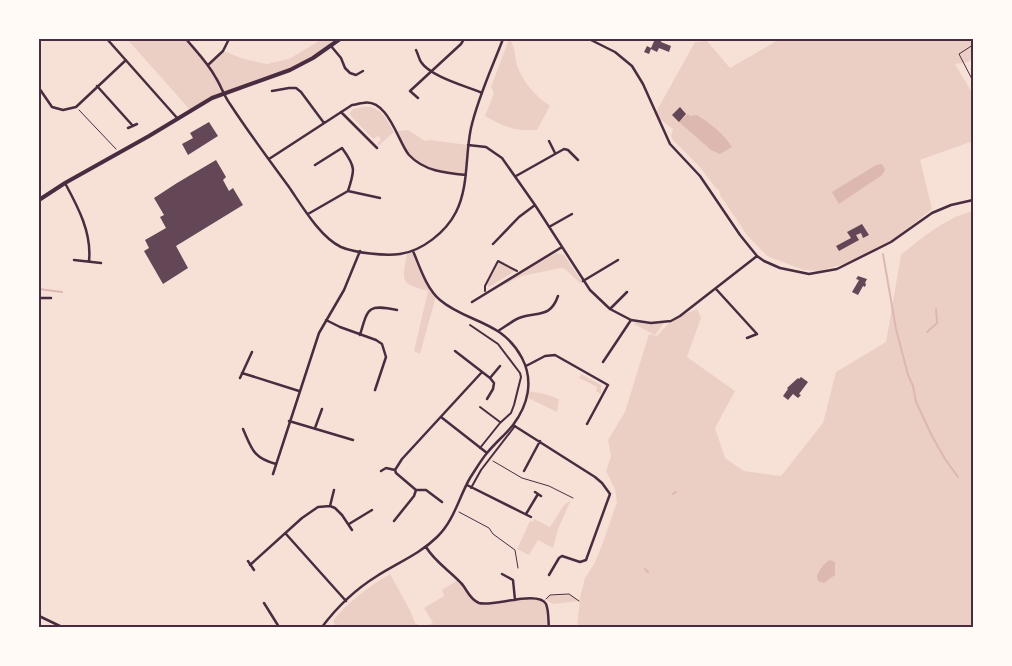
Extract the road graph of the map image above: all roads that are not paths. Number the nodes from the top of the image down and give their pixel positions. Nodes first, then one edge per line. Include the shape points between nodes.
1 (107, 39) edge
2 (186, 39) edge
3 (229, 39) edge
4 (340, 39) edge
5 (464, 39) edge
6 (503, 39) edge
7 (589, 39) edge
8 (331, 46) junction
9 (416, 50) dead end
10 (126, 60) junction
11 (208, 65) junction
12 (364, 71) dead end
13 (432, 71) junction
14 (97, 86) junction
15 (39, 88) edge
16 (272, 91) dead end
17 (222, 93) junction
18 (482, 93) junction
19 (418, 98) dead end
20 (341, 112) junction
21 (178, 119) junction
22 (324, 123) junction
23 (138, 124) dead end
24 (133, 126) junction
25 (128, 128) dead end
26 (549, 141) dead end
27 (468, 145) junction
28 (377, 148) dead end
29 (555, 153) junction
30 (269, 159) junction
31 (578, 160) dead end
32 (315, 165) dead end
33 (466, 174) junction
34 (516, 176) junction
35 (65, 183) junction
36 (348, 192) junction
37 (380, 198) dead end
38 (39, 200) edge
39 (973, 200) edge
40 (535, 205) junction
41 (308, 214) junction
42 (572, 214) dead end
43 (550, 227) junction
44 (493, 244) dead end
45 (562, 247) junction
46 (360, 251) junction
47 (413, 251) junction
48 (757, 256) junction
49 (74, 260) dead end
50 (618, 260) dead end
51 (89, 261) junction
52 (102, 262) dead end
53 (517, 271) dead end
54 (583, 281) junction
55 (716, 289) junction
56 (485, 291) dead end
57 (627, 292) dead end
58 (558, 296) dead end
59 (39, 298) edge
60 (50, 298) dead end
61 (472, 302) dead end
62 (397, 310) dead end
63 (610, 310) junction
64 (745, 316) dead end
65 (741, 318) junction
66 (326, 320) junction
67 (631, 320) junction
68 (470, 325) dead end
69 (498, 330) junction
70 (360, 335) junction
71 (747, 338) dead end
72 (252, 352) dead end
73 (455, 352) dead end
74 (603, 362) dead end
75 (500, 366) dead end
76 (526, 366) junction
77 (482, 372) junction
78 (242, 373) junction
79 (240, 378) dead end
80 (490, 378) junction
81 (375, 390) dead end
82 (299, 391) junction
83 (487, 399) dead end
84 (480, 407) dead end
85 (322, 410) dead end
86 (441, 417) junction
87 (289, 421) junction
88 (501, 422) junction
89 (587, 424) dead end
90 (514, 425) junction
91 (315, 428) junction
92 (243, 429) dead end
93 (353, 440) dead end
94 (540, 441) junction
95 (480, 448) junction
96 (487, 453) junction
97 (276, 464) junction
98 (395, 470) junction
99 (382, 471) dead end
100 (524, 471) dead end
101 (273, 474) dead end
102 (466, 485) junction
103 (471, 488) junction
104 (334, 490) dead end
105 (416, 490) junction
106 (538, 494) dead end
107 (442, 502) dead end
108 (330, 506) junction
109 (372, 510) dead end
110 (526, 514) junction
111 (530, 517) dead end
112 (394, 521) dead end
113 (349, 524) junction
114 (352, 530) dead end
115 (286, 534) junction
116 (426, 547) junction
117 (248, 561) dead end
118 (250, 565) junction
119 (254, 570) dead end
120 (502, 574) dead end
121 (549, 575) dead end
122 (346, 600) junction
123 (515, 600) junction
124 (264, 603) dead end
125 (39, 616) edge
126 (62, 627) edge
127 (279, 627) edge
128 (322, 627) edge
129 (549, 627) edge

1 - 10 street
2 - 11 street
3 - 11 street via 223,51
4 - 8 main road
5 - 13 street
6 - 18 street
7 - 48 street via 615,52 632,66 670,144 700,176
8 - 12 street via 350,73 356,75
8 - 17 main road via 290,70
9 - 13 street via 421,62
10 - 14 street
10 - 21 street
11 - 17 street
13 - 18 street
13 - 19 street via 410,91
14 - 15 street via 76,107 63,110 52,107
14 - 24 street
16 - 22 street via 296,88
17 - 21 main road
17 - 30 street
18 - 27 street
20 - 22 street
20 - 28 street
20 - 33 street via 352,105 374,104 384,112 409,154 428,169
21 - 35 main road
22 - 30 street
23 - 24 street
24 - 25 street
26 - 29 street
27 - 33 street
27 - 34 street via 492,150
29 - 31 street via 568,150
29 - 34 street
30 - 41 street
32 - 36 street via 342,148 354,165
33 - 47 street via 463,197 451,221 439,234
34 - 40 street
35 - 38 main road
35 - 51 street via 85,227
36 - 37 street
36 - 41 street
39 - 48 street via 951,204 932,213 891,242 837,269 804,273 780,268
40 - 43 street
40 - 44 street
41 - 46 street via 324,234 341,246
42 - 43 street
43 - 45 street
45 - 54 street
45 - 61 street
46 - 47 street via 391,256
46 - 66 street via 344,290
47 - 69 street via 428,285 440,300
48 - 55 street
49 - 51 street
50 - 54 street
51 - 52 street
53 - 56 street via 498,261
54 - 63 street
55 - 65 street
55 - 67 street via 671,321
57 - 63 street
58 - 69 street via 555,305 543,314 520,318
59 - 60 street
62 - 70 street via 377,306 370,309
63 - 67 street
64 - 65 street
65 - 71 street via 757,334
66 - 70 street
66 - 82 street
67 - 74 street
68 - 88 street via 498,344 520,373 521,380 511,413
69 - 76 street via 513,345
70 - 81 street via 376,340 385,351
72 - 78 street
73 - 77 street
75 - 80 street
76 - 89 street via 545,356 555,355 608,385
76 - 90 street via 530,382
77 - 80 street
77 - 86 street
78 - 79 street
78 - 82 street
80 - 83 street via 494,383
82 - 87 street
84 - 88 street
85 - 91 street
86 - 95 street
86 - 98 street
87 - 91 street
87 - 97 street
88 - 95 street
90 - 94 street
90 - 96 street
90 - 103 street
91 - 93 street
92 - 97 street via 253,452
94 - 100 street
94 - 121 street via 595,477 610,494 586,560 580,562 562,556
95 - 96 street
96 - 102 street
97 - 101 street
98 - 99 street via 386,468
98 - 105 street
102 - 103 street
102 - 116 street via 456,510 440,535
103 - 110 street
104 - 108 street
105 - 107 street via 426,490
105 - 112 street
106 - 110 street
108 - 113 street
108 - 115 street via 312,510
109 - 113 street
110 - 111 street
113 - 114 street
115 - 118 street
115 - 122 street
116 - 122 street via 378,575
116 - 123 street via 479,603
117 - 118 street
118 - 119 street
120 - 123 street via 513,580
122 - 128 street
123 - 129 street via 544,602
124 - 127 street
125 - 126 street

